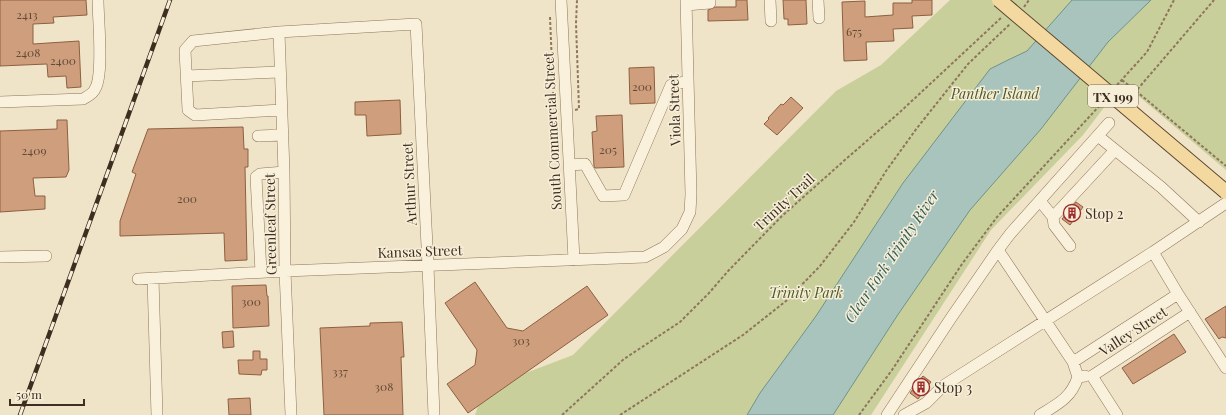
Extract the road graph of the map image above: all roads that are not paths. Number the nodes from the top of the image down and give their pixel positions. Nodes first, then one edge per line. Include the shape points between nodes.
1 (98, 0) edge
2 (561, 0) edge
3 (710, 0) edge
4 (770, 0) edge
5 (818, 0) edge
6 (999, 0) edge
7 (686, 2) edge
8 (819, 18) dead end
9 (771, 21) dead end
10 (279, 32) junction
11 (280, 72) junction
12 (186, 76) junction
13 (688, 81) junction
14 (0, 102) edge
15 (282, 110) junction
16 (1109, 123) dead end
17 (283, 135) junction
18 (258, 136) dead end
19 (1098, 136) junction
20 (1115, 150) junction
21 (569, 165) junction
22 (284, 172) junction
23 (1226, 192) edge
24 (1040, 201) junction
25 (1226, 204) edge
26 (1053, 217) junction
27 (687, 218) joint
28 (1199, 222) junction
29 (1070, 246) dead end
30 (998, 250) junction
31 (1153, 252) junction
32 (46, 256) dead end
33 (0, 257) edge
34 (574, 260) junction
35 (428, 266) junction
36 (285, 271) junction
37 (261, 272) junction
38 (153, 278) junction
39 (138, 279) dead end
40 (1178, 294) junction
41 (1190, 312) junction
42 (1045, 321) junction
43 (1073, 362) junction
44 (1226, 368) edge
45 (1092, 376) junction
46 (1078, 377) junction
47 (893, 412) edge
48 (157, 415) edge
49 (292, 415) edge
50 (434, 415) edge
51 (904, 415) edge
52 (1040, 415) edge
53 (1116, 415) edge

1 - 14 street via 100,72 96,89 90,96
2 - 21 street, South Commercial Street
3 - 7 street via 710,3
4 - 9 street
5 - 8 street
6 - 23 main road, TX 199, bridge
7 - 13 street, Viola Street
10 - 11 street, Greenleaf Street
10 - 12 street via 193,41 185,50
10 - 35 street, Arthur Street via 416,24
11 - 12 street
11 - 15 street, Greenleaf Street
12 - 15 street via 188,110 195,115
13 - 21 street via 671,85 624,195 603,196 585,164
13 - 27 street, Viola Street via 692,194
15 - 17 street, Greenleaf Street
16 - 19 street
17 - 18 street
17 - 22 street, Greenleaf Street
19 - 20 street
19 - 24 street
20 - 26 street
20 - 28 street
21 - 34 street, South Commercial Street
22 - 36 street, Greenleaf Street
22 - 37 street via 260,174 256,177
24 - 26 street
24 - 30 street
25 - 28 street
26 - 29 street via 1054,225
27 - 34 street, Kansas Street via 682,229 664,247 645,257
28 - 31 street
30 - 42 street
30 - 47 street
31 - 40 street
31 - 42 street
32 - 33 street
34 - 35 street, Kansas Street
35 - 36 street, Kansas Street
35 - 50 street, Arthur Street
36 - 37 street, Kansas Street
36 - 49 street, Greenleaf Street
37 - 38 street, Kansas Street
38 - 39 street, Kansas Street
38 - 48 street
40 - 41 street
40 - 43 street
41 - 44 street
41 - 45 street, Valley Street
42 - 43 street
42 - 51 street via 943,386 926,403
43 - 46 street
45 - 46 street
45 - 53 street
46 - 52 street via 1067,398

